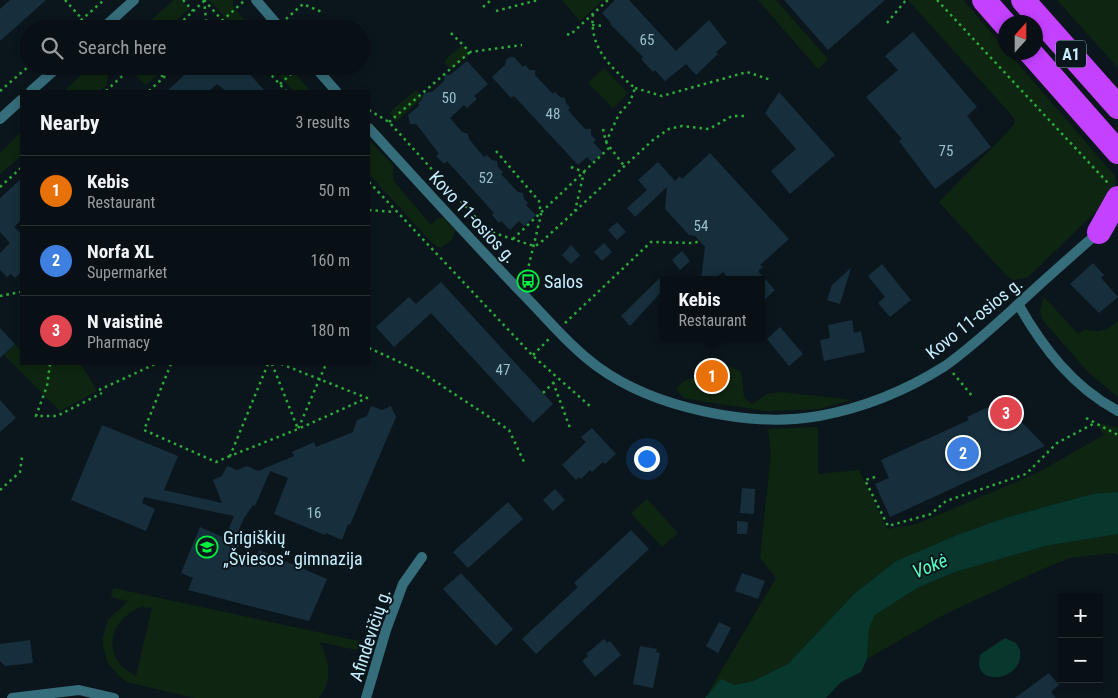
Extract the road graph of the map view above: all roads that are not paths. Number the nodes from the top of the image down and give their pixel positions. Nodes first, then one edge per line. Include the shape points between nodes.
1 (134, 0) edge
2 (256, 0) edge
3 (984, 0) edge
4 (1023, 0) edge
5 (998, 15) edge
6 (112, 20) edge
7 (273, 20) edge
8 (1037, 60) edge
9 (49, 75) edge
10 (322, 75) edge
11 (32, 90) edge
12 (335, 90) edge
13 (20, 101) edge
14 (1118, 107) edge
15 (0, 119) edge
16 (1093, 123) junction
17 (370, 129) edge
18 (1118, 152) edge
19 (1116, 185) edge
20 (1108, 227) edge
21 (1018, 304) junction
22 (1118, 411) edge
23 (422, 557) dead end
24 (12, 698) edge
25 (114, 698) edge
26 (366, 698) edge

1 - 6 street
2 - 7 street
3 - 5 highway
4 - 14 highway, A1
8 - 16 highway, A1
9 - 11 street
10 - 12 street
13 - 15 street
16 - 18 highway, A1
16 - 19 highway
17 - 21 street, Kovo 11-osios g. via 558,330 603,371 671,404 732,416 780,419 818,416 865,404 910,386 945,366
19 - 20 highway
20 - 21 street, Kovo 11-osios g.
21 - 22 street via 1037,338 1064,370 1082,387
23 - 26 street, Afindevičių g. via 403,584
24 - 25 street via 79,690

